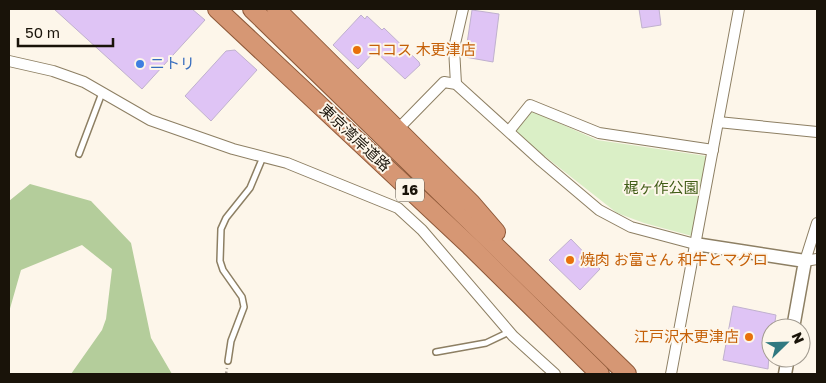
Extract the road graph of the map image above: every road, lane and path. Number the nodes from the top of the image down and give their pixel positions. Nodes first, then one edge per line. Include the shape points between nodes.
1 (217, 9) edge
2 (252, 9) edge
3 (276, 9) edge
4 (463, 9) edge
5 (739, 9) edge
6 (9, 61) edge
7 (456, 84) junction
8 (102, 92) junction
9 (718, 122) junction
10 (398, 129) junction
11 (508, 131) junction
12 (817, 132) edge
13 (713, 150) junction
14 (79, 154) dead end
15 (264, 157) junction
16 (817, 223) edge
17 (695, 244) junction
18 (811, 260) edge
19 (550, 298) junction
20 (796, 318) edge
21 (509, 332) junction
22 (436, 352) dead end
23 (228, 361) dead end
24 (555, 374) edge
25 (600, 374) edge
26 (627, 374) edge
27 (671, 374) edge

1 - 25 highway, 東京湾岸道路 / 16 via 470,246
2 - 19 highway, 東京湾岸道路 / 16
3 - 10 highway, 16
4 - 7 street via 454,48
5 - 9 street
6 - 8 street via 53,71
7 - 10 street via 444,82
7 - 11 street
8 - 14 lane
8 - 15 street via 150,120
9 - 12 street
9 - 13 street
10 - 19 highway, 16 via 471,203
11 - 13 street via 530,105 599,133
11 - 17 street via 600,210 632,227
13 - 17 street
15 - 21 street via 287,163 398,208 422,230
15 - 23 lane via 250,188 221,229 220,260 223,270 242,297 244,307 231,341
16 - 18 street
17 - 18 street
17 - 27 street
18 - 20 street
19 - 26 highway, 東京湾岸道路 / 16
21 - 22 lane via 486,343
21 - 24 street

